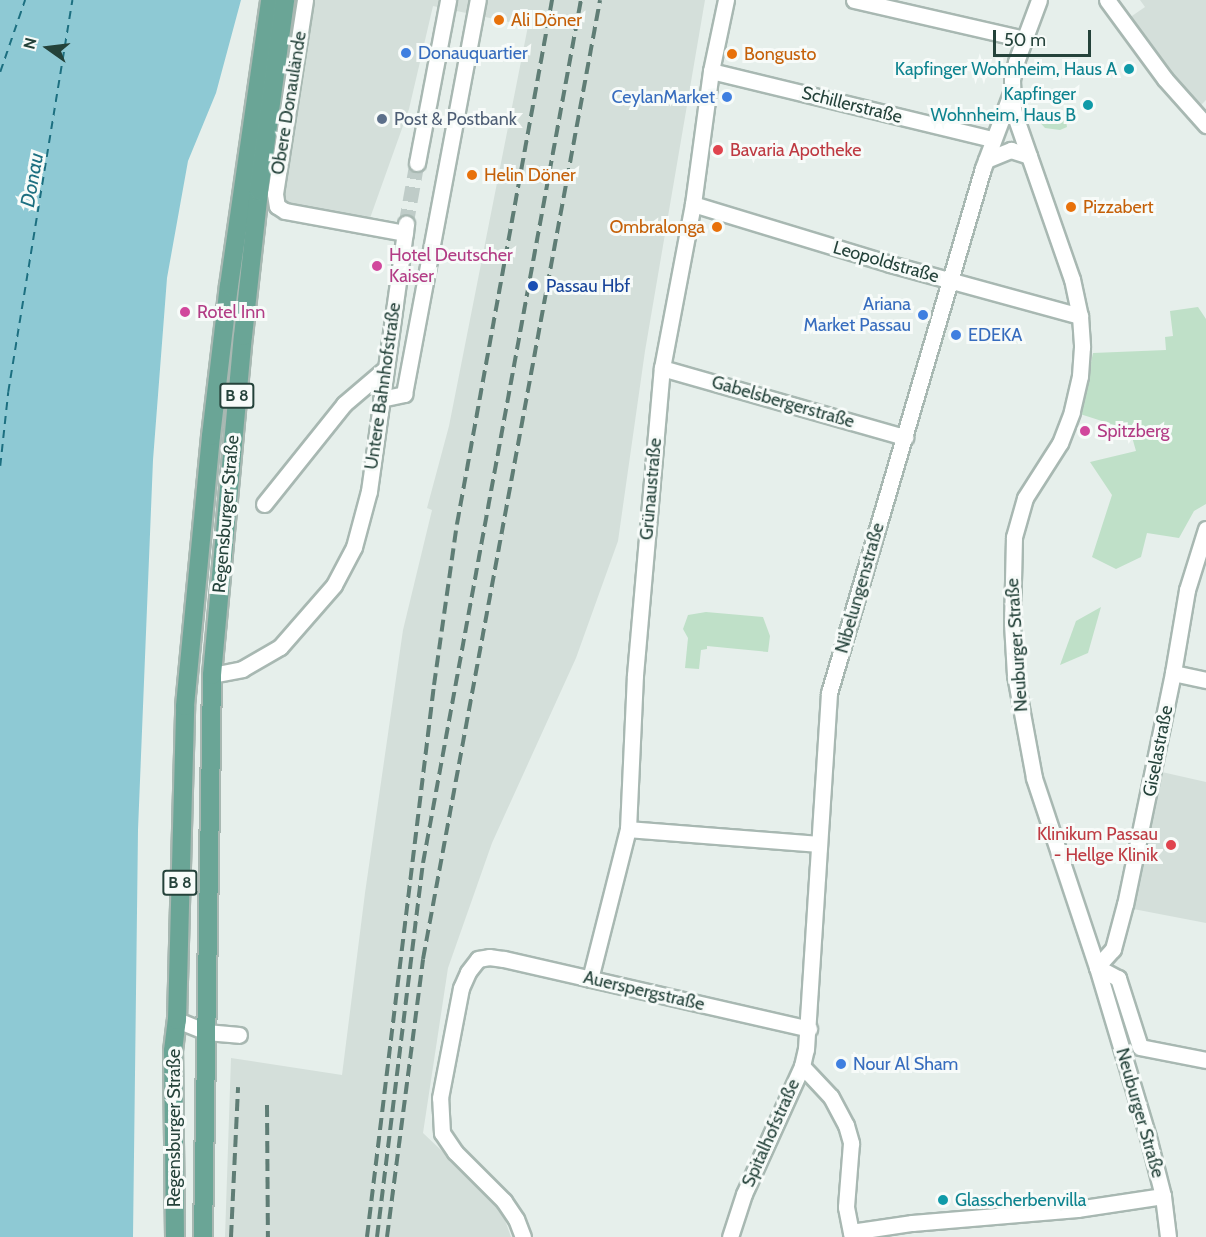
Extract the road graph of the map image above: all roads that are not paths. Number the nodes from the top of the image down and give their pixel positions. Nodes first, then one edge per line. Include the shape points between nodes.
1 (270, 0) edge
2 (285, 0) edge
3 (305, 0) edge
4 (448, 0) edge
5 (478, 0) edge
6 (726, 0) edge
7 (854, 0) edge
8 (1039, 0) edge
9 (1107, 0) edge
10 (1024, 39) junction
11 (711, 71) junction
12 (1012, 93) junction
13 (261, 117) junction
14 (1206, 125) edge
15 (992, 139) junction
16 (1029, 156) junction
17 (986, 160) junction
18 (417, 163) tunnel mouth
19 (693, 204) junction
20 (406, 229) joint
21 (950, 280) junction
22 (1080, 316) junction
23 (662, 368) junction
24 (384, 370) junction
25 (381, 399) junction
26 (905, 437) junction
27 (264, 504) dead end
28 (1206, 530) edge
29 (1173, 673) junction
30 (190, 675) junction
31 (212, 675) junction
32 (1206, 680) edge
33 (628, 829) junction
34 (818, 844) junction
35 (1097, 967) junction
36 (590, 979) junction
37 (177, 1020) junction
38 (808, 1029) junction
39 (206, 1032) junction
40 (239, 1035) dead end
41 (1206, 1060) edge
42 (802, 1066) junction
43 (1163, 1196) junction
44 (852, 1235) edge
45 (175, 1237) edge
46 (203, 1237) edge
47 (523, 1237) edge
48 (730, 1237) edge
49 (1168, 1237) edge

1 - 13 main road, Regensburger Straße / B 8
2 - 13 main road, Regensburger Straße / B 8
3 - 20 street, Obere Donaulände via 275,194 277,206 285,211
4 - 18 street
5 - 25 street via 404,394
6 - 11 street, Grünaustraße
7 - 10 street
8 - 10 street
9 - 14 street via 1165,79
10 - 12 street
11 - 15 street, Schillerstraße
11 - 19 street, Grünaustraße
12 - 15 street, Nibelungenstraße
12 - 16 street, Neuburger Straße
13 - 30 main road, Regensburger Straße / B 8 via 229,286
13 - 31 main road, Regensburger Straße / B 8
15 - 17 street, Nibelungenstraße
16 - 17 street via 1011,150
16 - 22 street, Neuburger Straße via 1062,246
17 - 21 street, Nibelungenstraße
19 - 21 street, Leopoldstraße
19 - 23 street, Grünaustraße
20 - 24 street, Untere Bahnhofstraße
21 - 22 street, Leopoldstraße
21 - 26 street, Nibelungenstraße
22 - 35 street, Neuburger Straße via 1080,376 1072,412 1060,444 1025,498 1018,518 1012,623 1020,708 1034,778
23 - 26 street, Gabelsbergerstraße
23 - 33 street, Grünaustraße via 635,675
24 - 25 street, Untere Bahnhofstraße
24 - 27 street via 344,404
25 - 31 street, Untere Bahnhofstraße via 369,492 354,548 334,585 280,646 242,669
26 - 34 street, Nibelungenstraße via 830,693
28 - 29 street, Giselastraße via 1187,590
29 - 32 street
29 - 35 street, Giselastraße via 1125,904 1113,949
30 - 31 main road
30 - 37 main road, Regensburger Straße / B 8 via 182,747
31 - 39 main road, Regensburger Straße / B 8
33 - 34 street
33 - 36 street, Grünaustraße
34 - 38 street, Nibelungenstraße
35 - 41 street via 1119,978 1140,1047
35 - 43 street, Neuburger Straße
36 - 38 street, Auerspergstraße
36 - 47 street, Auerspergstraße via 504,959 478,959 461,988 440,1098 442,1133 454,1152 504,1201
37 - 39 street, Regensburger Straße
37 - 45 main road, Regensburger Straße / B 8 via 173,1051
38 - 42 street, Spitalhofstraße
39 - 40 street, Regensburger Straße
39 - 46 main road, Regensburger Straße / B 8
42 - 44 street via 831,1097 846,1125 851,1143 846,1207
42 - 48 street, Spitalhofstraße via 765,1141
43 - 44 street via 1077,1209 912,1223
43 - 49 street, Neuburger Straße

